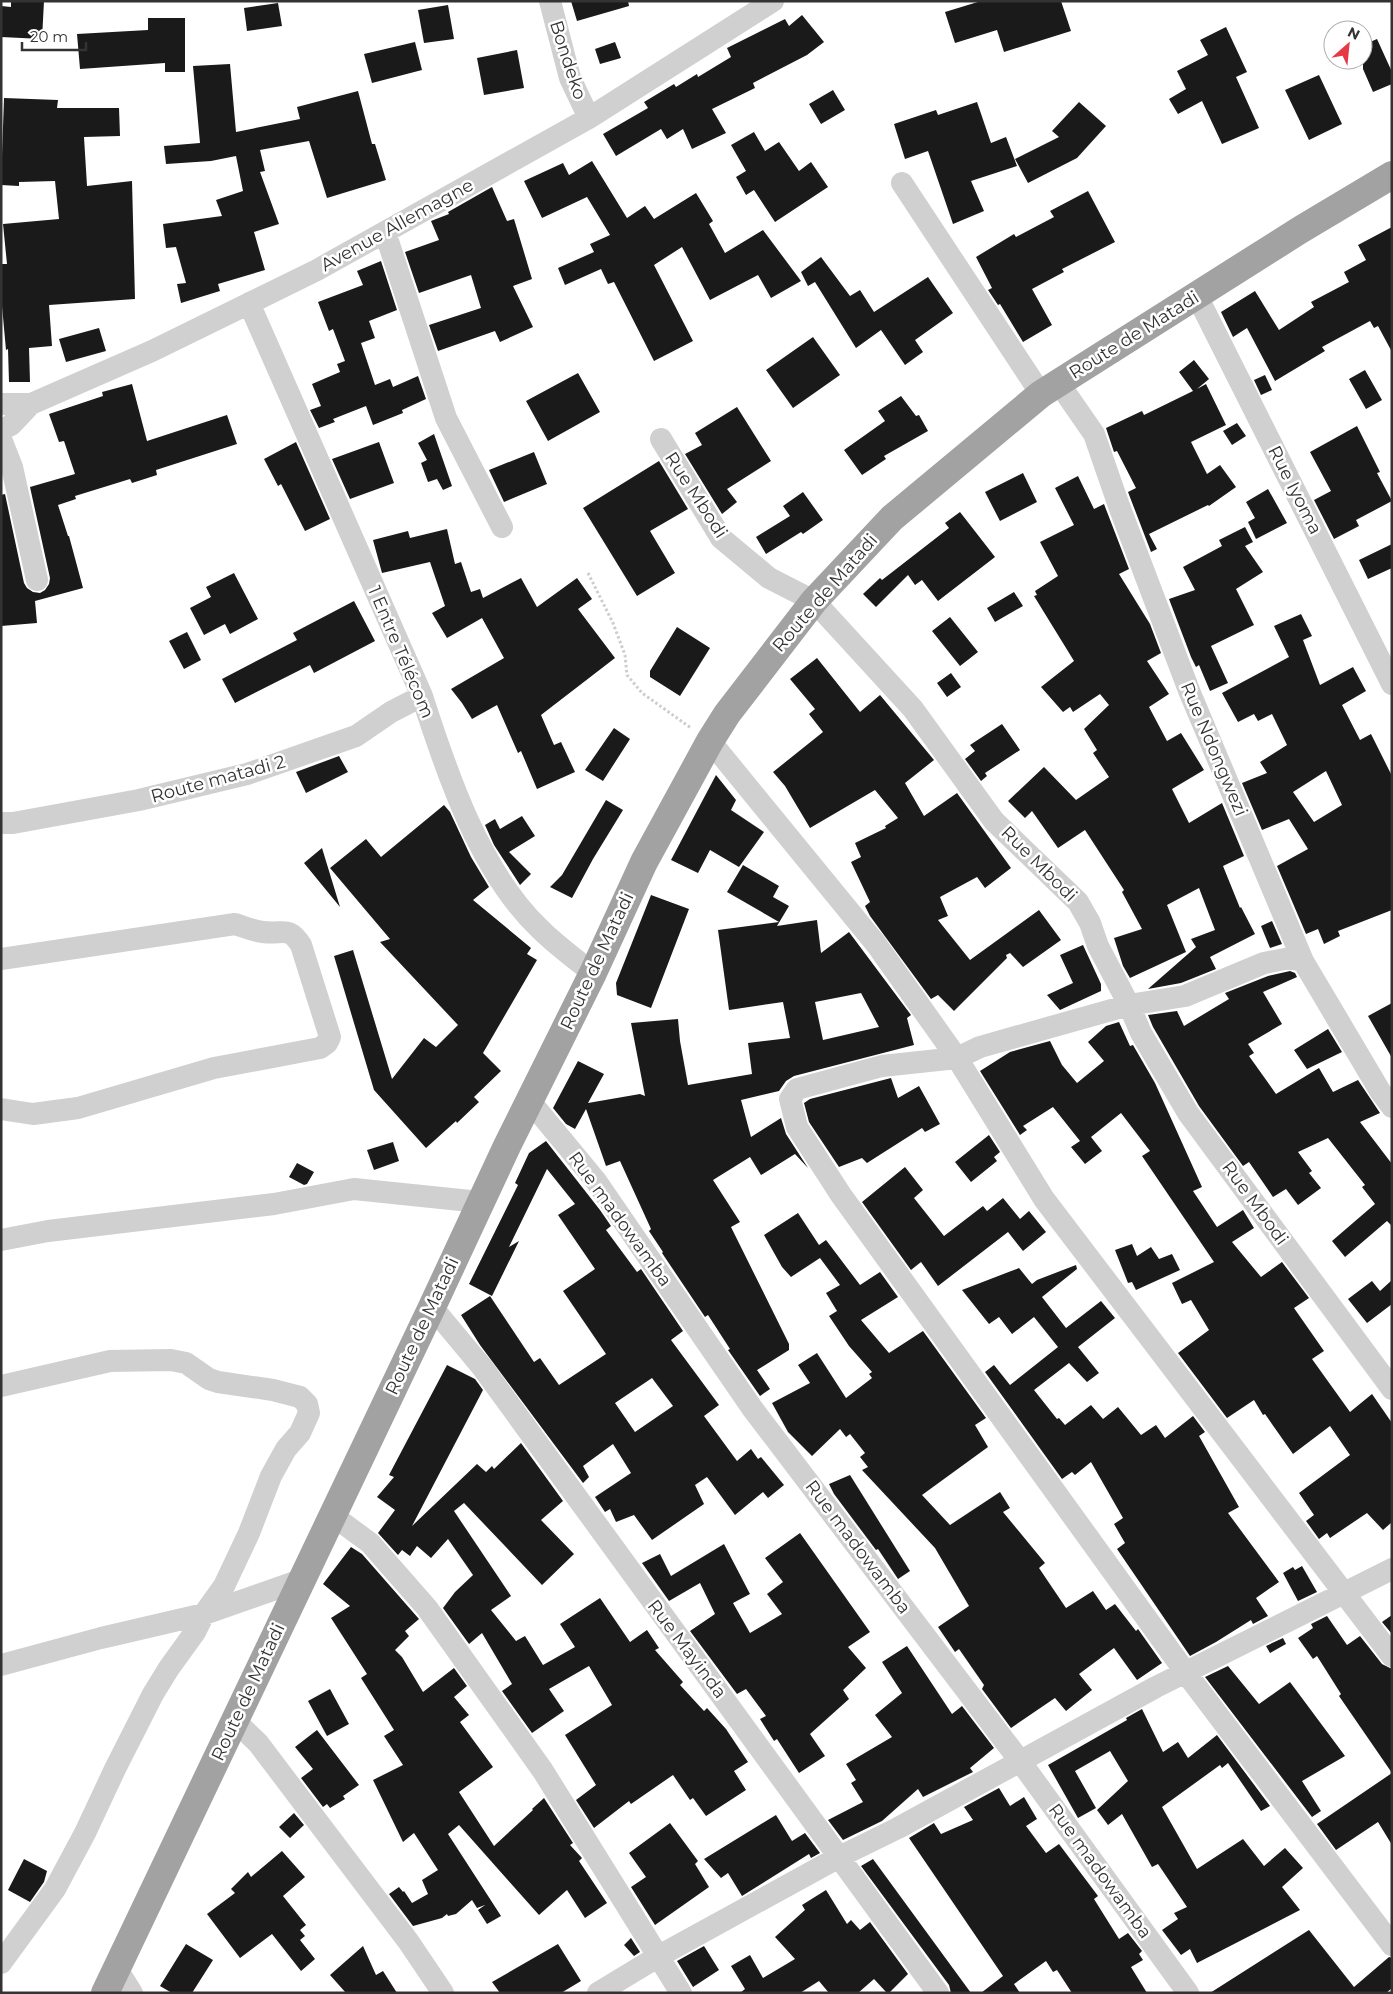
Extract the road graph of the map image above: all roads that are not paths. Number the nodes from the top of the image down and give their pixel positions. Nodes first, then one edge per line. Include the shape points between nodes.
1 (550, 1) edge
2 (773, 1) edge
3 (588, 118) junction
4 (1392, 175) edge
5 (902, 183) dead end
6 (385, 232) junction
7 (1196, 296) junction
8 (249, 303) junction
9 (1049, 388) junction
10 (1, 404) edge
11 (31, 404) junction
12 (1, 430) edge
13 (1, 439) edge
14 (661, 439) dead end
15 (502, 528) dead end
16 (37, 580) dead end
17 (814, 601) junction
18 (1392, 684) edge
19 (422, 696) junction
20 (710, 741) junction
21 (1, 823) edge
22 (1, 960) edge
23 (1303, 961) junction
24 (593, 973) junction
25 (1129, 1005) junction
26 (956, 1058) junction
27 (529, 1100) junction
28 (1392, 1107) edge
29 (1, 1110) edge
30 (480, 1202) junction
31 (1, 1240) edge
32 (432, 1307) junction
33 (1, 1386) edge
34 (1392, 1389) edge
35 (332, 1516) junction
36 (1392, 1569) edge
37 (301, 1580) junction
38 (1343, 1593) junction
39 (204, 1614) junction
40 (1392, 1656) edge
41 (1, 1665) edge
42 (1186, 1673) junction
43 (234, 1720) junction
44 (1020, 1761) junction
45 (840, 1856) junction
46 (1392, 1944) edge
47 (659, 1956) junction
48 (1, 1963) edge
49 (111, 1981) edge
50 (132, 1993) edge
51 (444, 1993) edge
52 (598, 1993) edge
53 (682, 1993) edge
54 (938, 1993) edge
55 (1188, 1993) edge

1 - 3 street, Bondeko via 570,78
2 - 3 street, Avenue Allemagne
3 - 6 street, Avenue Allemagne
4 - 7 highway, Route de Matadi
5 - 9 street, Rue Ndongwezi
6 - 8 street, Avenue Allemagne
6 - 15 street via 446,418
7 - 9 highway, Route de Matadi
7 - 18 street, Rue Iyoma
8 - 11 street, Avenue Allemagne via 152,351
8 - 19 street, 1 Entre Télécom
9 - 17 highway, Route de Matadi via 892,518
9 - 23 street, Rue Ndongwezi via 1094,434 1118,506 1190,693
10 - 11 street, Avenue Allemagne
11 - 12 street via 11,425
13 - 16 street via 12,467
14 - 17 street, Rue Mbodi via 721,538 770,578
17 - 20 highway, Route de Matadi
17 - 25 street, Rue Mbodi via 913,709 994,820 1078,902
19 - 21 street, Route matadi 2 via 356,736 247,774 139,800
19 - 24 street, 1 Entre Télécom via 441,756 479,845 506,889 539,929
20 - 24 highway, Route de Matadi via 644,862
20 - 26 street via 876,944
22 - 29 street via 235,924 264,933 288,931 302,945 330,1037 320,1048 214,1068 78,1108 33,1114
23 - 25 street via 1290,958 1264,963 1184,996
23 - 28 street, Rue Ndongwezi
24 - 27 highway, Route de Matadi
25 - 26 street via 980,1047
25 - 34 street, Rue Mbodi via 1141,1033 1188,1113
26 - 38 street via 1044,1199
26 - 42 street via 882,1066 797,1089 790,1099 797,1127 841,1195
27 - 30 highway, Route de Matadi
27 - 44 street, Rue madowamba via 596,1181 752,1408
30 - 31 street via 354,1189 274,1204 48,1231
30 - 32 highway, Route de Matadi
32 - 35 highway, Route de Matadi
32 - 45 street, Rue Mayinda via 482,1368
33 - 39 street via 110,1361 172,1360 186,1363 218,1382 274,1390 300,1397 307,1404 309,1413 300,1433 286,1449 271,1476 224,1586
35 - 37 highway, Route de Matadi
35 - 47 street via 370,1543 427,1608 543,1771
36 - 38 street
37 - 39 street
37 - 43 highway, Route de Matadi
38 - 40 street
38 - 42 street
39 - 41 street
39 - 48 street via 153,1694 55,1889
42 - 44 street
42 - 46 street
43 - 49 highway, Route de Matadi
43 - 51 street via 264,1751
44 - 45 street
44 - 55 street, Rue madowamba
45 - 47 street
45 - 54 street, Rue Mayinda
47 - 52 street
47 - 53 street
49 - 50 street

